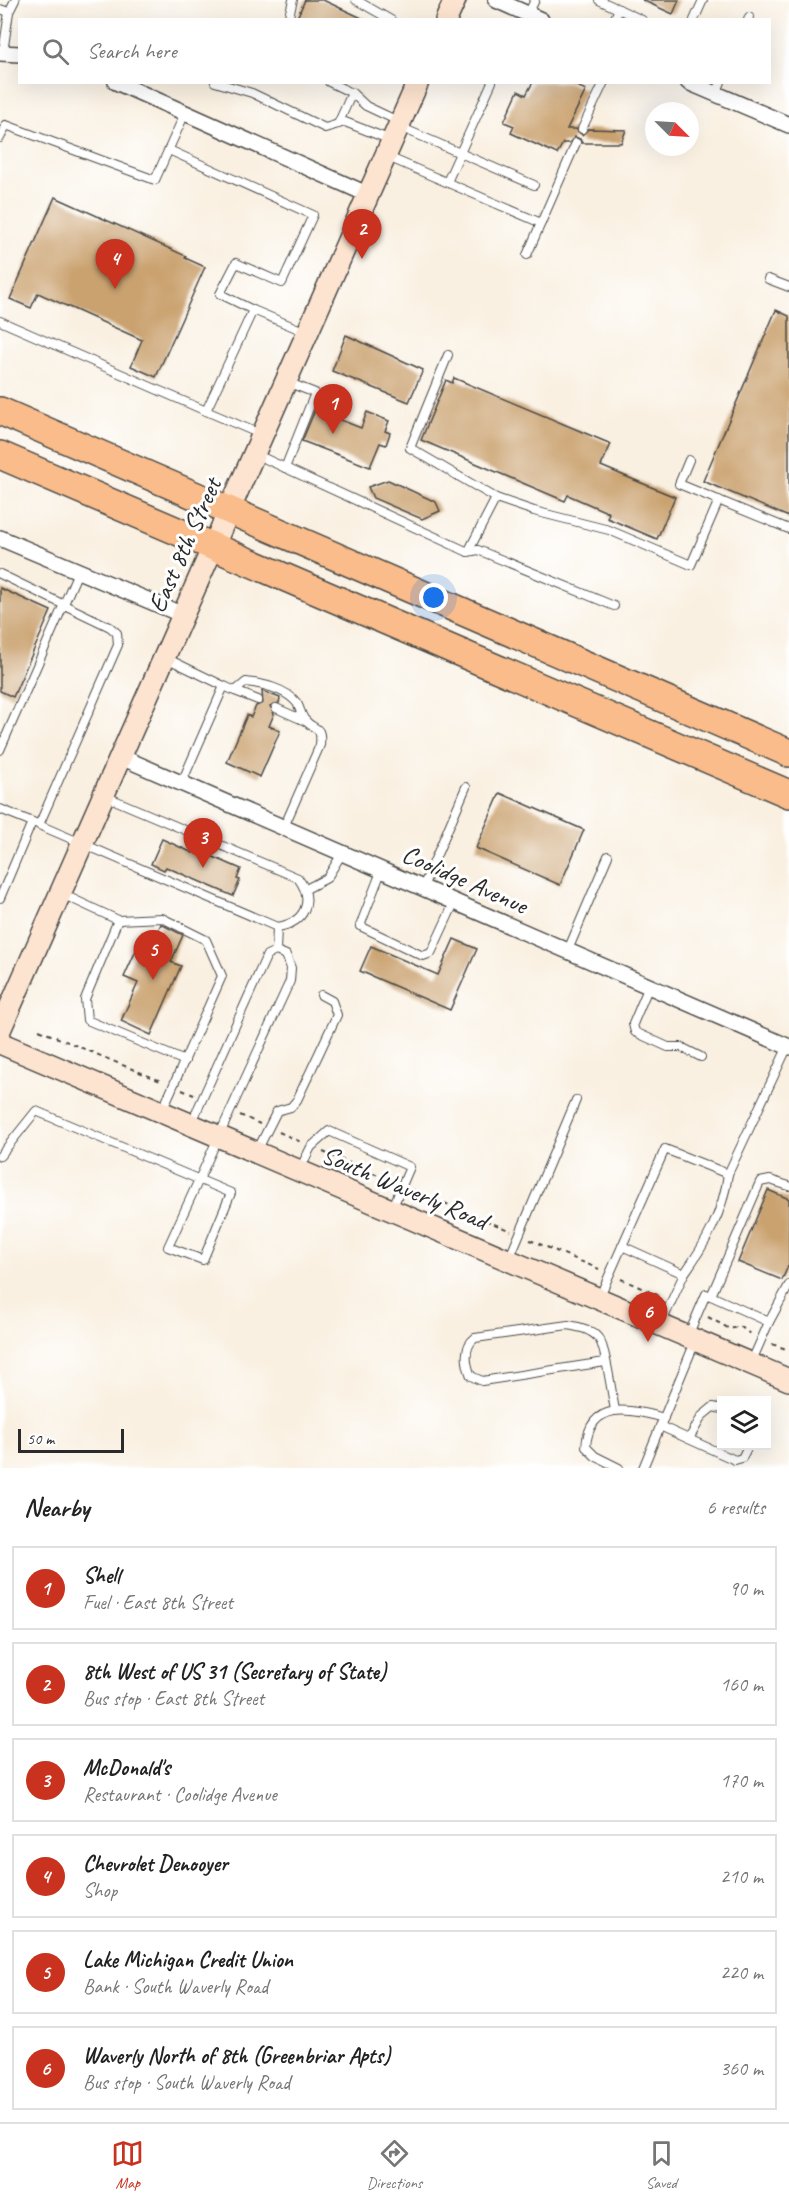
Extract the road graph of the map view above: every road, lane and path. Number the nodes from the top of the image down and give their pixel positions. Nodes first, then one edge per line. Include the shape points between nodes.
1 (15, 0) edge
2 (293, 0) edge
3 (356, 0) edge
4 (455, 0) edge
5 (496, 0) edge
6 (599, 0) edge
7 (703, 0) edge
8 (0, 9) edge
9 (619, 9) junction
10 (9, 12) junction
11 (530, 13) edge
12 (288, 18) edge
13 (388, 18) edge
14 (447, 18) edge
15 (615, 18) edge
16 (638, 18) edge
17 (695, 18) edge
18 (1, 54) edge
19 (18, 54) edge
20 (120, 84) edge
21 (222, 84) edge
22 (333, 84) edge
23 (414, 84) edge
24 (491, 84) edge
25 (603, 84) edge
26 (698, 84) edge
27 (718, 88) edge
28 (352, 93) junction
29 (185, 113) junction
30 (338, 124) junction
31 (789, 125) edge
32 (582, 129) dead end
33 (394, 136) junction
34 (0, 138) edge
35 (576, 143) dead end
36 (169, 150) junction
37 (460, 153) junction
38 (447, 182) junction
39 (534, 185) dead end
40 (369, 195) junction
41 (541, 223) junction
42 (526, 255) dead end
43 (768, 279) dead end
44 (789, 287) edge
45 (253, 310) junction
46 (0, 321) edge
47 (307, 333) junction
48 (448, 355) dead end
49 (286, 381) junction
50 (0, 411) edge
51 (206, 411) junction
52 (258, 444) junction
53 (0, 455) edge
54 (689, 460) dead end
55 (285, 468) junction
56 (496, 498) junction
57 (719, 500) junction
58 (229, 509) junction
59 (789, 529) edge
60 (0, 538) edge
61 (213, 545) junction
62 (468, 552) junction
63 (78, 572) junction
64 (0, 574) edge
65 (64, 604) junction
66 (614, 606) dead end
67 (183, 615) junction
68 (421, 637) junction
69 (165, 657) junction
70 (627, 683) junction
71 (224, 686) junction
72 (235, 691) junction
73 (258, 700) dead end
74 (276, 708) dead end
75 (305, 721) junction
76 (0, 750) edge
77 (789, 753) edge
78 (121, 758) junction
79 (182, 782) junction
80 (466, 787) dead end
81 (789, 794) edge
82 (104, 795) junction
83 (0, 809) edge
84 (36, 824) junction
85 (284, 826) junction
86 (83, 843) junction
87 (344, 852) junction
88 (609, 855) dead end
89 (382, 869) junction
90 (423, 887) junction
91 (306, 890) junction
92 (60, 894) junction
93 (0, 898) edge
94 (455, 901) junction
95 (118, 920) junction
96 (277, 927) junction
97 (568, 950) junction
98 (276, 951) junction
99 (650, 986) junction
100 (321, 995) dead end
101 (0, 1030) edge
102 (39, 1030) dead end
103 (0, 1043) edge
104 (788, 1047) edge
105 (701, 1057) dead end
106 (185, 1061) junction
107 (174, 1087) junction
108 (202, 1099) junction
109 (576, 1100) dead end
110 (162, 1111) junction
111 (231, 1111) junction
112 (191, 1124) junction
113 (268, 1128) junction
114 (220, 1136) junction
115 (311, 1146) junction
116 (257, 1152) junction
117 (0, 1156) edge
118 (299, 1170) junction
119 (728, 1174) junction
120 (198, 1180) junction
121 (401, 1185) junction
122 (789, 1186) edge
123 (391, 1210) junction
124 (519, 1235) junction
125 (622, 1246) junction
126 (509, 1261) junction
127 (610, 1274) junction
128 (684, 1274) junction
129 (789, 1285) edge
130 (711, 1296) junction
131 (599, 1299) junction
132 (672, 1301) junction
133 (698, 1312) junction
134 (769, 1322) junction
135 (660, 1326) junction
136 (692, 1339) junction
137 (761, 1339) junction
138 (789, 1350) edge
139 (605, 1362) junction
140 (750, 1364) junction
141 (789, 1379) edge
142 (717, 1408) edge
143 (615, 1410) junction
144 (664, 1418) junction
145 (660, 1426) junction
146 (689, 1439) junction
147 (746, 1450) edge
148 (619, 1468) edge
149 (643, 1468) edge

1 - 10 lane
2 - 12 lane
3 - 13 lane
4 - 14 main road
5 - 11 street
6 - 9 lane
7 - 17 lane
8 - 10 lane
9 - 15 lane
9 - 16 lane
10 - 18 lane
18 - 19 street
20 - 29 street
21 - 30 lane via 252,93 325,128
22 - 28 lane
23 - 33 main road, East 8th Street
24 - 37 lane
25 - 32 lane
26 - 27 street
27 - 31 street
28 - 30 lane
28 - 33 lane
29 - 36 lane
29 - 40 street
30 - 33 lane via 345,122
33 - 37 lane
33 - 38 lane
33 - 40 main road, East 8th Street
34 - 36 lane via 6,125 155,180
35 - 41 lane
36 - 45 lane via 313,215 282,283 236,263 220,294
37 - 38 lane
37 - 39 lane
38 - 41 lane
40 - 47 main road, East 8th Street
41 - 42 lane
43 - 44 lane
45 - 47 lane
45 - 51 lane
46 - 51 lane
47 - 49 main road, East 8th Street
48 - 56 lane via 410,448
49 - 52 main road, East 8th Street
49 - 55 lane via 315,393
50 - 58 highway
51 - 52 lane
52 - 55 lane
52 - 58 main road, East 8th Street
53 - 61 highway
54 - 57 lane via 679,484
55 - 62 lane
56 - 57 lane via 609,530 691,565
56 - 62 lane
57 - 59 lane
58 - 61 main road, East 8th Street
58 - 70 highway
60 - 63 street
61 - 67 main road, East 8th Street
61 - 68 highway
62 - 66 lane via 478,550
63 - 65 lane
63 - 67 street
64 - 65 lane
65 - 76 lane
65 - 84 lane via 110,627 117,633 118,645
67 - 69 main road, East 8th Street
68 - 70 highway via 464,642 611,705 619,701
68 - 81 highway
69 - 71 lane
69 - 78 main road, East 8th Street
70 - 77 highway
71 - 72 lane
71 - 79 lane
72 - 73 lane
72 - 75 lane via 246,682 280,691 292,698
74 - 75 lane
75 - 85 lane via 317,727 320,745
78 - 79 street, Coolidge Avenue
78 - 82 main road, East 8th Street
79 - 85 street, Coolidge Avenue
80 - 90 lane
82 - 86 main road, East 8th Street
82 - 91 lane via 298,878
83 - 84 lane
84 - 86 lane
84 - 93 lane
85 - 87 street, Coolidge Avenue
86 - 92 main road, East 8th Street
86 - 96 lane
87 - 89 street, Coolidge Avenue
87 - 91 lane via 327,878
88 - 97 lane
89 - 90 street, Coolidge Avenue
89 - 94 lane via 360,926 423,956 431,953
90 - 94 street, Coolidge Avenue
91 - 96 lane via 300,918 291,925
92 - 95 lane
92 - 101 main road, East 8th Street
94 - 97 street, Coolidge Avenue
95 - 106 lane via 85,999 87,1020
95 - 106 lane via 162,918 206,940 222,976
96 - 98 lane
97 - 99 street, Coolidge Avenue
98 - 108 lane via 267,955
98 - 111 lane via 285,955 291,968 290,981
99 - 104 street, Coolidge Avenue
99 - 105 lane via 633,1024 635,1032
100 - 113 lane via 332,1001 337,1015 297,1101 277,1111
102 - 107 path
103 - 110 main road, South Waverly Road
104 - 119 lane
106 - 107 lane
107 - 108 path
107 - 110 lane
108 - 112 lane
109 - 124 lane
110 - 112 main road, South Waverly Road
111 - 113 path
111 - 114 lane
112 - 114 main road, South Waverly Road
113 - 115 path
113 - 116 lane
114 - 116 main road, South Waverly Road
114 - 120 lane
115 - 118 lane
115 - 121 path
115 - 121 lane via 329,1131 410,1167
116 - 118 main road, South Waverly Road
117 - 120 lane via 36,1111
118 - 123 main road, South Waverly Road
119 - 125 lane via 665,1149
119 - 128 lane via 711,1233
120 - 120 lane via 168,1247 203,1260 231,1193
121 - 123 lane
121 - 124 path
122 - 130 lane via 770,1180 760,1182
123 - 126 main road, South Waverly Road
124 - 126 lane
124 - 127 path
125 - 127 lane
125 - 128 lane
126 - 131 main road, South Waverly Road
127 - 131 lane
127 - 132 path
128 - 132 lane
129 - 134 lane
130 - 133 lane via 706,1294
130 - 134 lane
131 - 135 main road, South Waverly Road
132 - 135 lane
133 - 136 lane
133 - 137 path via 730,1329 740,1326
134 - 137 lane
135 - 136 main road, South Waverly Road
136 - 140 main road, South Waverly Road
136 - 144 lane
137 - 138 path
137 - 140 lane
139 - 139 lane via 598,1338 568,1325 475,1338 467,1347 467,1368 471,1376 482,1381
139 - 143 lane
140 - 141 main road, South Waverly Road
142 - 146 lane via 702,1416
143 - 144 lane via 630,1408
143 - 148 lane via 594,1422 586,1447
144 - 145 lane
145 - 146 lane
145 - 149 lane
146 - 147 lane via 735,1460 742,1458

